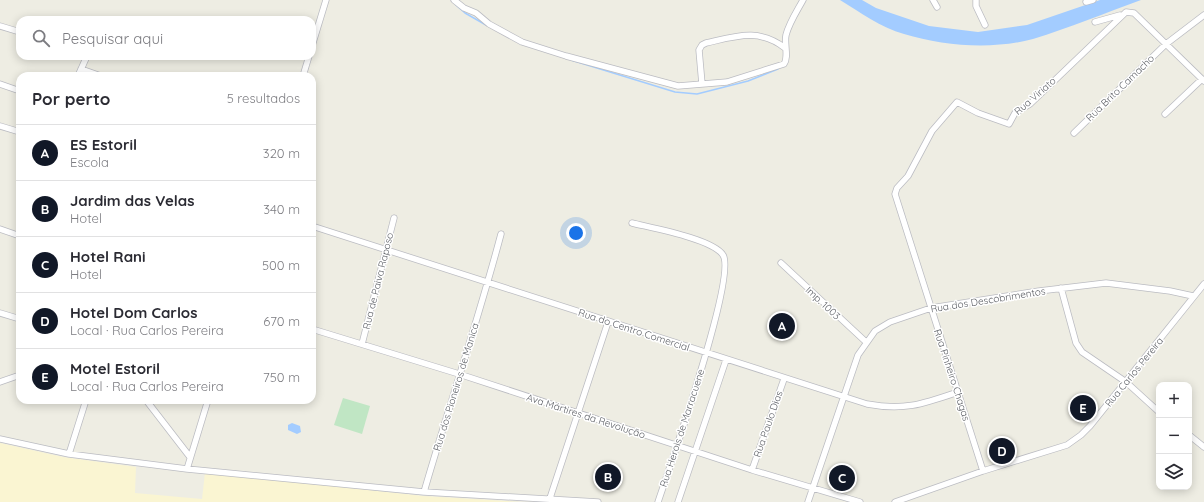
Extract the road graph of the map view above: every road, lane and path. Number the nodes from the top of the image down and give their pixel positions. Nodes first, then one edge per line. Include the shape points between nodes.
1 (326, 0) edge
2 (454, 0) edge
3 (803, 0) edge
4 (933, 0) edge
5 (976, 0) edge
6 (1093, 0) edge
7 (1086, 2) edge
8 (937, 7) dead end
9 (1122, 14) junction
10 (1204, 15) edge
11 (1096, 22) dead end
12 (985, 25) dead end
13 (0, 26) edge
14 (16, 31) edge
15 (316, 33) edge
16 (1166, 44) junction
17 (785, 48) junction
18 (85, 60) edge
19 (308, 60) edge
20 (81, 69) junction
21 (80, 72) edge
22 (90, 72) edge
23 (304, 72) edge
24 (1203, 80) edge
25 (0, 84) edge
26 (702, 84) junction
27 (16, 90) edge
28 (1165, 114) dead end
29 (0, 126) edge
30 (16, 131) edge
31 (1074, 133) dead end
32 (897, 188) joint
33 (394, 218) dead end
34 (632, 223) dead end
35 (316, 227) edge
36 (0, 229) edge
37 (501, 234) dead end
38 (16, 235) edge
39 (386, 250) junction
40 (781, 263) dead end
41 (488, 282) junction
42 (1204, 284) edge
43 (1061, 288) junction
44 (1201, 291) edge
45 (1193, 296) junction
46 (931, 308) junction
47 (0, 313) edge
48 (16, 318) edge
49 (608, 322) junction
50 (316, 330) edge
51 (866, 342) junction
52 (362, 344) junction
53 (706, 353) junction
54 (726, 360) junction
55 (459, 374) junction
56 (16, 376) edge
57 (784, 379) junction
58 (0, 382) edge
59 (1126, 382) junction
60 (958, 392) junction
61 (843, 397) junction
62 (85, 404) edge
63 (149, 404) edge
64 (207, 404) edge
65 (1156, 409) edge
66 (578, 413) junction
67 (1192, 437) edge
68 (0, 440) edge
69 (677, 445) junction
70 (1204, 446) edge
71 (694, 451) junction
72 (68, 454) junction
73 (190, 456) junction
74 (187, 469) junction
75 (752, 470) junction
76 (982, 471) junction
77 (813, 489) junction
78 (424, 492) junction
79 (550, 498) junction
80 (598, 502) edge
81 (658, 502) edge
82 (678, 502) edge
83 (808, 502) edge
84 (860, 502) edge
85 (896, 502) edge

1 - 15 street
2 - 26 street via 489,24 536,47 662,83 678,86
3 - 17 street via 790,25
4 - 8 street
5 - 12 street via 976,6
6 - 7 street
9 - 11 street
9 - 16 street, Rua Viriato via 1130,11
9 - 32 street, Rua Viriato via 1030,104 1015,113 1009,124 957,102 932,132 908,176
10 - 16 street, Rua Brito Camacho
13 - 14 street
16 - 24 street
16 - 31 street, Rua Brito Camacho
17 - 26 street via 784,64 727,82
17 - 26 street via 770,38 750,35 706,42 699,50
18 - 20 street
19 - 23 street
20 - 21 street
20 - 22 street
24 - 28 street
25 - 27 street
29 - 30 street
32 - 46 street, Rua Pinheiro Chagas via 895,194
33 - 39 street, Rua de Paiva Raposo
34 - 53 street, Rua Herois de Marracuene via 712,245 723,254 726,271
35 - 39 street, Rua do Centro Comercial
36 - 38 street
37 - 41 street, Rua dos Pioneiros de Manica
39 - 41 street, Rua do Centro Comercial
39 - 52 street, Rua de Paiva Raposo
40 - 51 street, Imp. 1003
41 - 49 street, Rua do Centro Comercial
41 - 55 street, Rua dos Pioneiros de Manica
42 - 44 street, Rua Carlos Pereira
43 - 45 street, Rua dos Descobrimentos via 1106,283
43 - 46 street, Rua dos Descobrimentos
43 - 59 street via 1076,342 1082,352
44 - 45 street, Rua Carlos Pereira
45 - 59 street, Rua Carlos Pereira
46 - 51 street, Rua dos Descobrimentos via 890,322 875,331
46 - 60 street, Rua Pinheiro Chagas
47 - 48 street
49 - 53 street, Rua do Centro Comercial
49 - 66 street
50 - 52 street, Ava Mártires da Revolução
51 - 61 street, Rua dos Descobrimentos via 858,354
52 - 55 street, Ava Mártires da Revolução
53 - 54 street, Rua do Centro Comercial
53 - 69 street, Rua Herois de Marracuene
54 - 57 street, Rua do Centro Comercial
54 - 71 street, Rua Herois de Marracuene
55 - 66 street, Ava Mártires da Revolução
55 - 78 street, Rua dos Pioneiros de Manica
56 - 58 street
57 - 61 street, Rua do Centro Comercial
57 - 75 street, Rua Paulo Dias
59 - 65 street
59 - 76 street, Rua Carlos Pereira via 1090,426 1071,443
60 - 61 street, Rua do Centro Comercial via 928,402 889,408
60 - 76 street, Rua Pinheiro Chagas
61 - 77 street, Rua dos Descobrimentos
62 - 72 street
63 - 73 street
64 - 73 street
66 - 69 street, Ava Mártires da Revolução
66 - 79 street
67 - 70 street
68 - 72 street
69 - 71 street, Ava Mártires da Revolução
69 - 81 street, Rua Herois de Marracuene
71 - 75 street, Ava Mártires da Revolução
71 - 82 street, Rua Herois de Marracuene
72 - 74 street
73 - 74 street
74 - 78 street
75 - 77 street, Ava Mártires da Revolução
76 - 85 street, Rua Carlos Pereira
77 - 83 street, Rua dos Descobrimentos
77 - 84 street, Ava Mártires da Revolução
78 - 79 street
79 - 80 street

